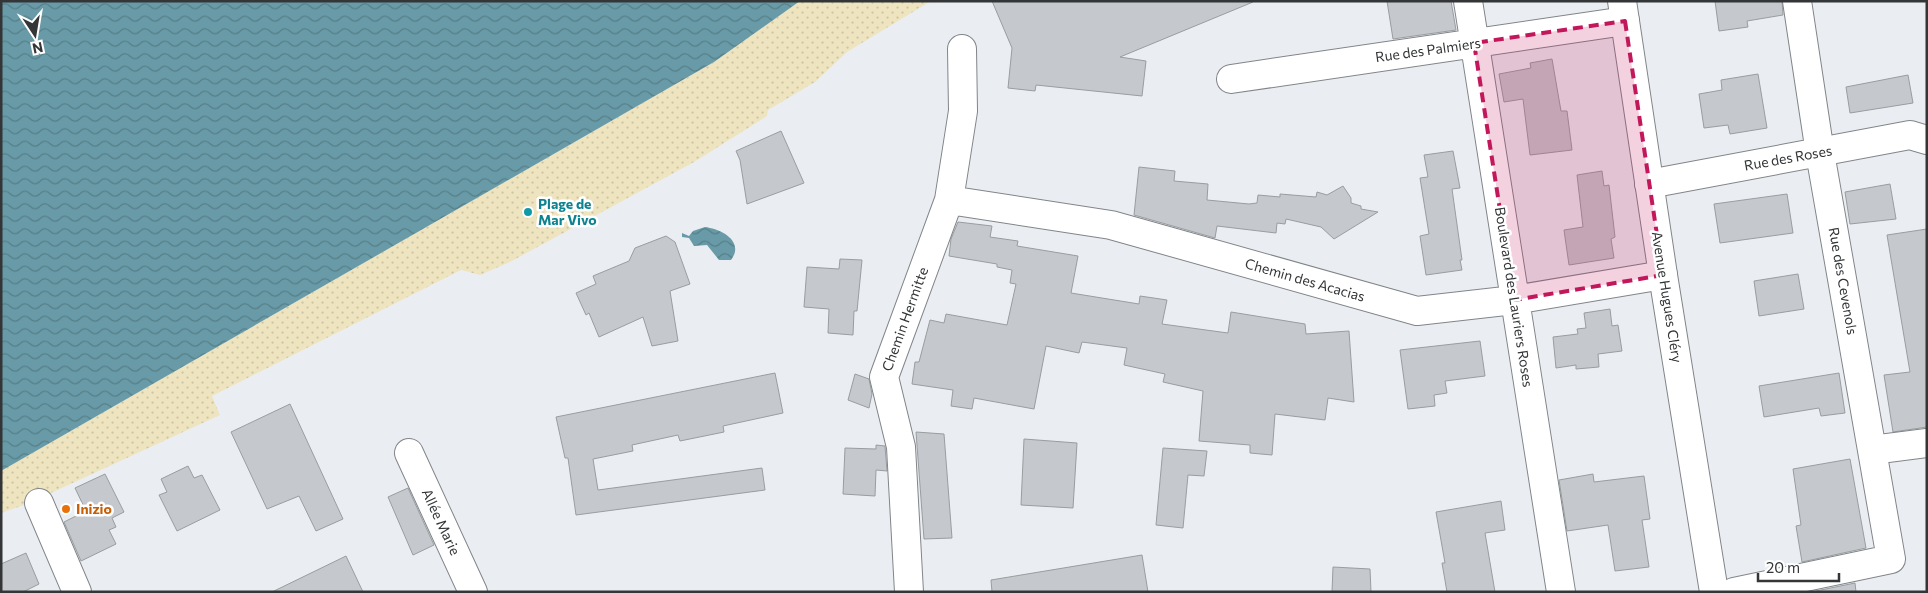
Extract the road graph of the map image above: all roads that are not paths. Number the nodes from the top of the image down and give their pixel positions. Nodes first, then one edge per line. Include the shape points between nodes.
1 (1468, 1) edge
2 (1797, 1) edge
3 (1623, 11) edge
4 (1474, 43) junction
5 (962, 49) dead end
6 (1231, 79) dead end
7 (1927, 140) edge
8 (1820, 153) junction
9 (1650, 184) junction
10 (950, 200) junction
11 (1663, 275) junction
12 (1514, 300) junction
13 (1927, 443) edge
14 (1872, 450) junction
15 (409, 453) dead end
16 (39, 504) dead end
17 (77, 592) edge
18 (473, 592) edge
19 (908, 592) edge
20 (1561, 592) edge
21 (1714, 592) edge
22 (1734, 592) edge

1 - 4 street, Boulevard des Lauriers Roses
2 - 8 street, Rue des Cevenols
3 - 4 street, Rue des Palmiers
3 - 9 street, Avenue Hugues Cléry
4 - 6 street, Rue des Palmiers
4 - 12 street, Boulevard des Lauriers Roses
5 - 10 street, Chemin Hermitte via 964,111
7 - 8 street, Rue des Roses via 1910,135
8 - 9 street, Rue des Roses
8 - 14 street, Rue des Cevenols
9 - 11 street, Avenue Hugues Cléry
10 - 12 street, Chemin des Acacias via 1111,226 1417,311
10 - 19 street, Chemin Hermitte via 884,377 900,447
11 - 12 street, Chemin des Acacias
11 - 21 street, Avenue Hugues Cléry
12 - 20 street, Boulevard des Lauriers Roses
13 - 14 street
14 - 22 street, Rue des Cevenols via 1890,559
15 - 18 street, Allée Marie
16 - 17 street

